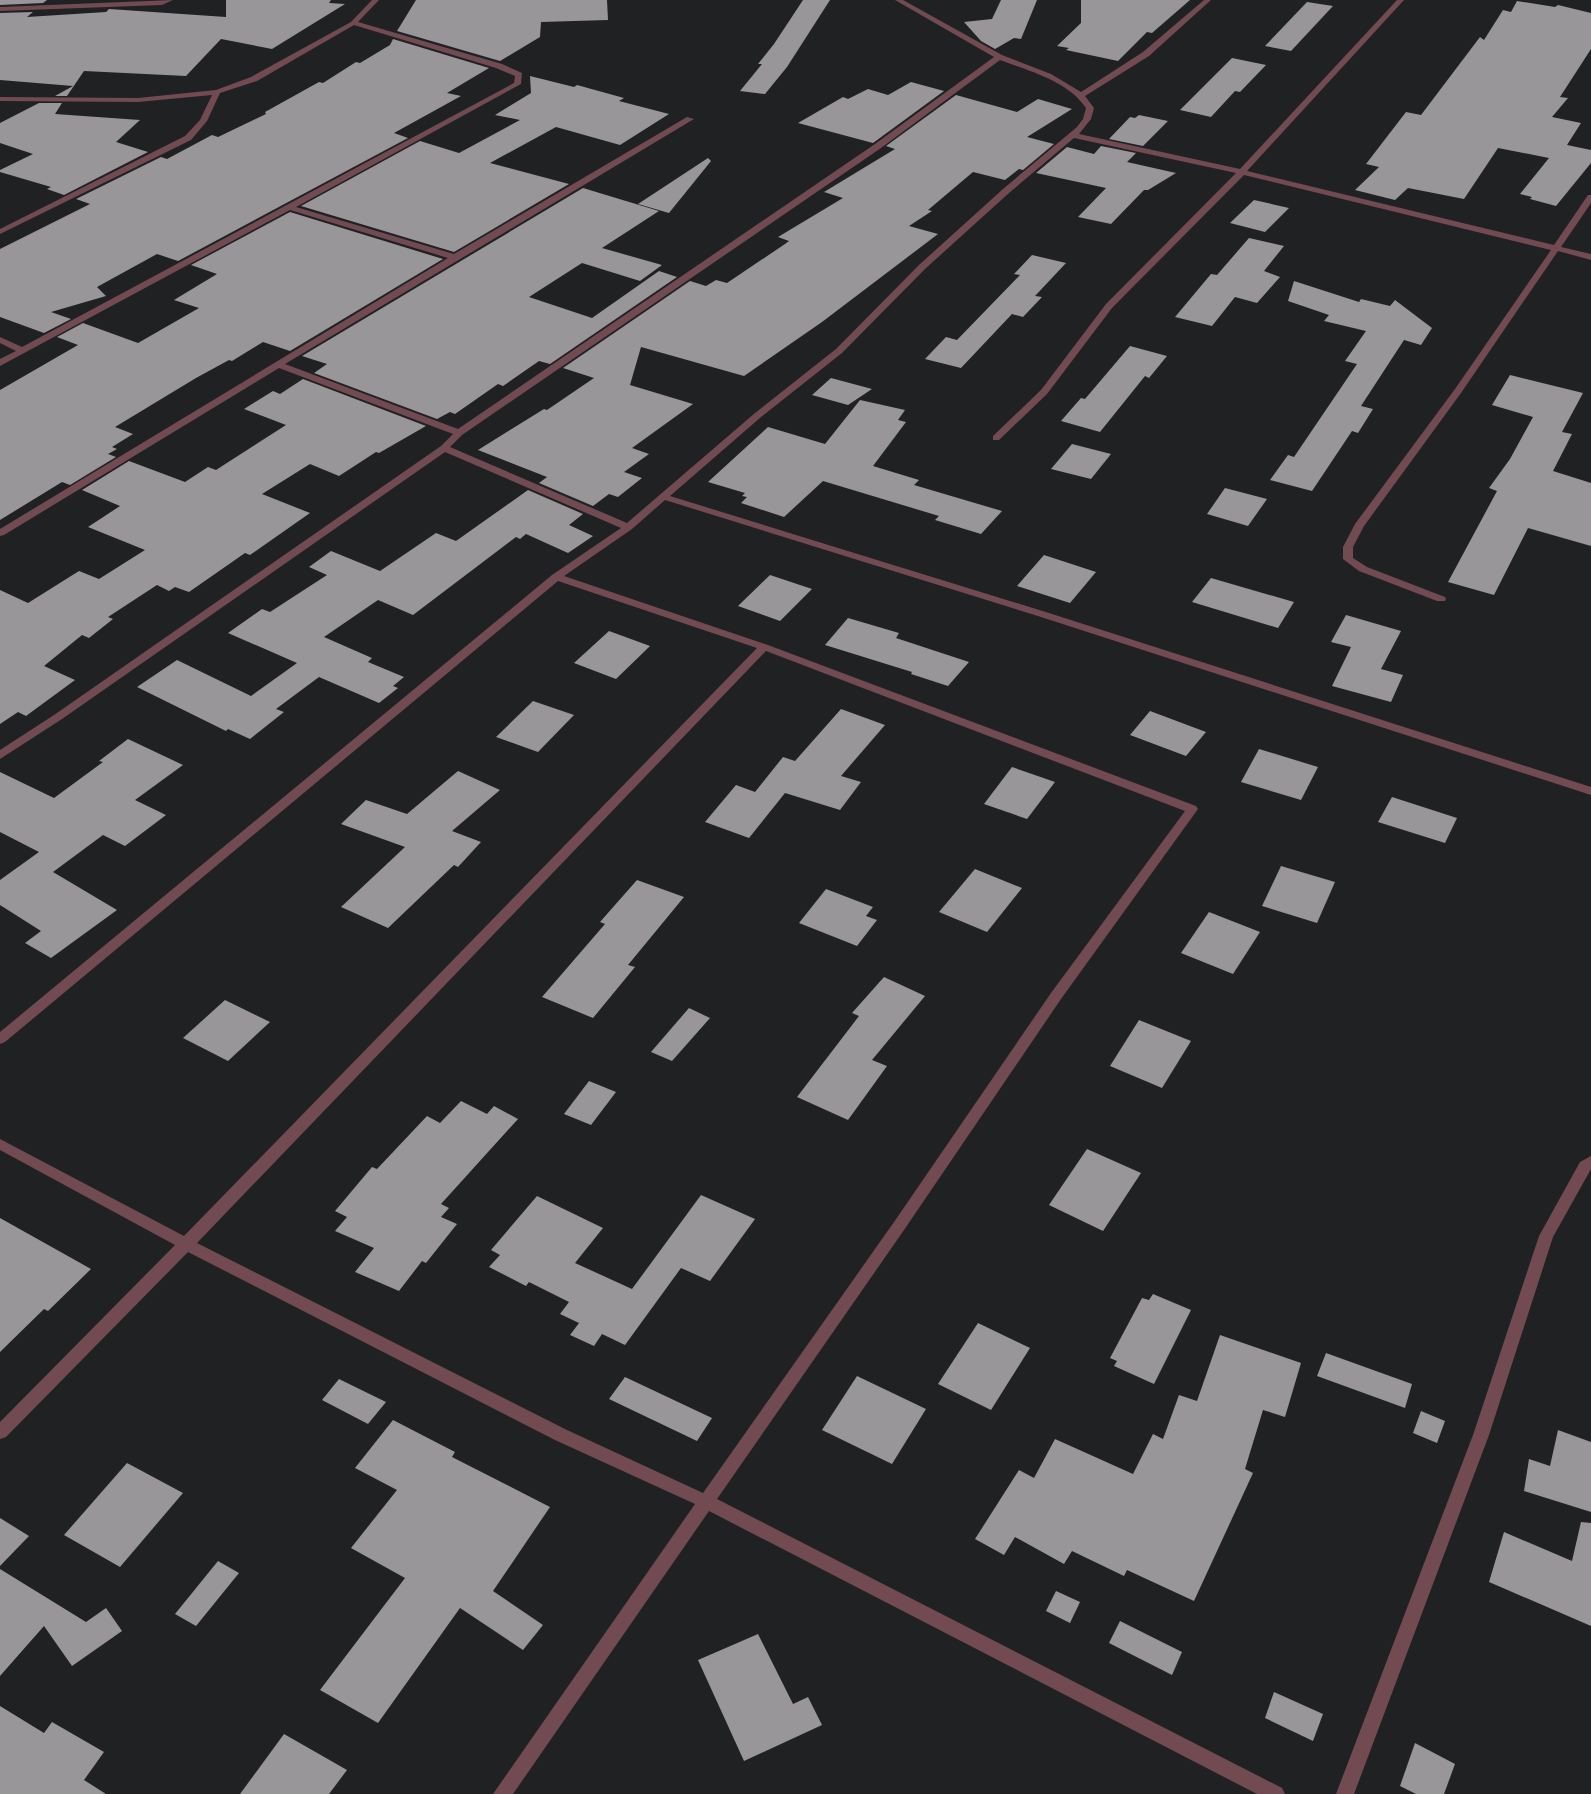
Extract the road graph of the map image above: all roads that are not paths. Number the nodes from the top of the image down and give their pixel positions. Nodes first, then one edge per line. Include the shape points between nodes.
1 (170, 0) edge
2 (376, 0) edge
3 (898, 0) edge
4 (1208, 0) edge
5 (1401, 0) edge
6 (0, 9) edge
7 (353, 23) junction
8 (999, 57) junction
9 (217, 92) junction
10 (1081, 95) junction
11 (4, 100) edge
12 (0, 104) edge
13 (690, 119) dead end
14 (1073, 135) junction
15 (1242, 172) junction
16 (1591, 197) edge
17 (288, 207) junction
18 (0, 232) edge
19 (1555, 249) junction
20 (1591, 257) edge
21 (455, 258) junction
22 (0, 340) edge
23 (23, 351) junction
24 (0, 363) edge
25 (280, 365) junction
26 (458, 433) junction
27 (996, 438) dead end
28 (444, 448) junction
29 (664, 497) junction
30 (628, 527) junction
31 (0, 533) edge
32 (556, 577) junction
33 (1441, 599) dead end
34 (764, 647) junction
35 (0, 755) edge
36 (1591, 791) edge
37 (0, 1039) edge
38 (0, 1144) edge
39 (1591, 1161) edge
40 (186, 1244) junction
41 (0, 1432) edge
42 (705, 1501) junction
43 (502, 1794) edge
44 (1276, 1794) edge
45 (1345, 1794) edge

1 - 6 street via 162,3
2 - 7 street
3 - 8 street
4 - 10 street via 1146,54
5 - 15 street
7 - 9 street via 254,79
7 - 17 street via 498,66 518,75 517,84
8 - 10 street via 1048,76
8 - 26 street via 878,146
9 - 11 street via 138,100
9 - 18 street via 202,121 188,138
10 - 14 street via 1090,108 1089,113
11 - 12 street
13 - 21 street
14 - 15 street
14 - 29 street via 922,267 839,350
15 - 19 street
15 - 27 street via 1109,306 1044,392
16 - 19 street
17 - 21 street
17 - 23 street
19 - 20 street
19 - 33 street via 1458,391 1359,526 1348,547 1348,559 1363,569
21 - 25 street
22 - 23 street
23 - 24 street
25 - 26 street
25 - 31 street
26 - 28 street
28 - 30 street
28 - 35 street
29 - 30 street
29 - 36 street via 1045,615
30 - 32 street
32 - 34 street
32 - 37 street
34 - 40 street
34 - 42 street via 1192,809 1056,996
38 - 40 street
39 - 45 street via 1585,1166 1546,1236 1481,1435
40 - 41 street
40 - 42 street via 561,1435
42 - 43 street
42 - 44 street

